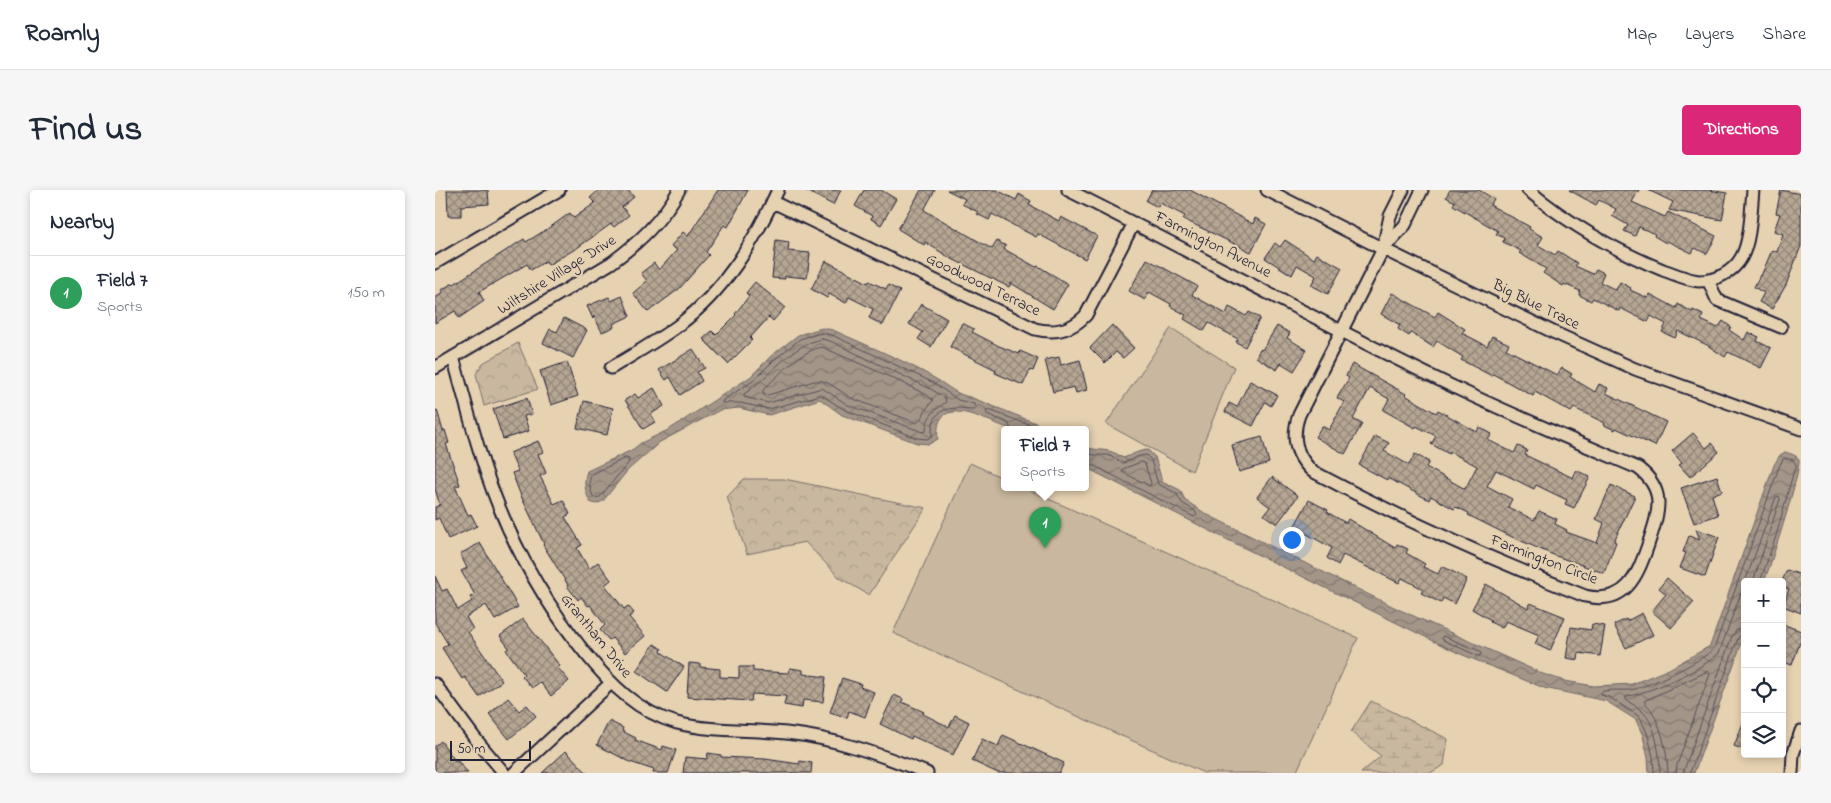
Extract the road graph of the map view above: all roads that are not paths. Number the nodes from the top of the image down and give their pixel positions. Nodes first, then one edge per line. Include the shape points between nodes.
1 (559, 190) edge
2 (679, 190) edge
3 (778, 190) edge
4 (1068, 190) edge
5 (1267, 190) edge
6 (1403, 190) edge
7 (1422, 190) edge
8 (1528, 190) edge
9 (1753, 190) edge
10 (773, 202) junction
11 (1134, 223) junction
12 (1383, 249) junction
13 (436, 261) edge
14 (1708, 280) junction
15 (1781, 327) dead end
16 (1342, 330) junction
17 (453, 357) junction
18 (435, 368) edge
19 (611, 368) dead end
20 (1801, 429) edge
21 (611, 683) junction
22 (435, 684) edge
23 (1801, 731) edge
24 (505, 773) edge
25 (514, 773) edge
26 (927, 773) edge
27 (1792, 773) edge

1 - 13 street
2 - 17 street, Wiltshire Village Drive via 650,230 611,263
3 - 10 street
4 - 11 street, Farmington Avenue
5 - 12 street, Big Blue Trace
6 - 12 street via 1390,216
7 - 12 street via 1405,225
8 - 14 street via 1572,223 1632,256 1683,277
9 - 14 street via 1747,242 1741,258 1723,275
10 - 11 street, Goodwood Terrace via 1035,329 1051,332 1067,329 1086,315
10 - 19 street via 743,256 704,304 680,324
11 - 16 street, Farmington Avenue
12 - 16 street, Farmington Circle
12 - 20 street, Big Blue Trace via 1635,369
14 - 15 street via 1717,300
16 - 16 street, Farmington Circle via 1457,388 1644,473 1657,493 1659,509 1641,568 1632,582 1609,597 1585,596 1421,526 1312,471 1295,444 1296,423
17 - 18 street, Wiltshire Village Drive
17 - 21 street, Grantham Drive via 481,458 513,539 551,606
21 - 25 street
21 - 26 street, Grantham Drive via 640,707 674,722 816,737 877,753
22 - 24 street
23 - 27 street via 1793,754

